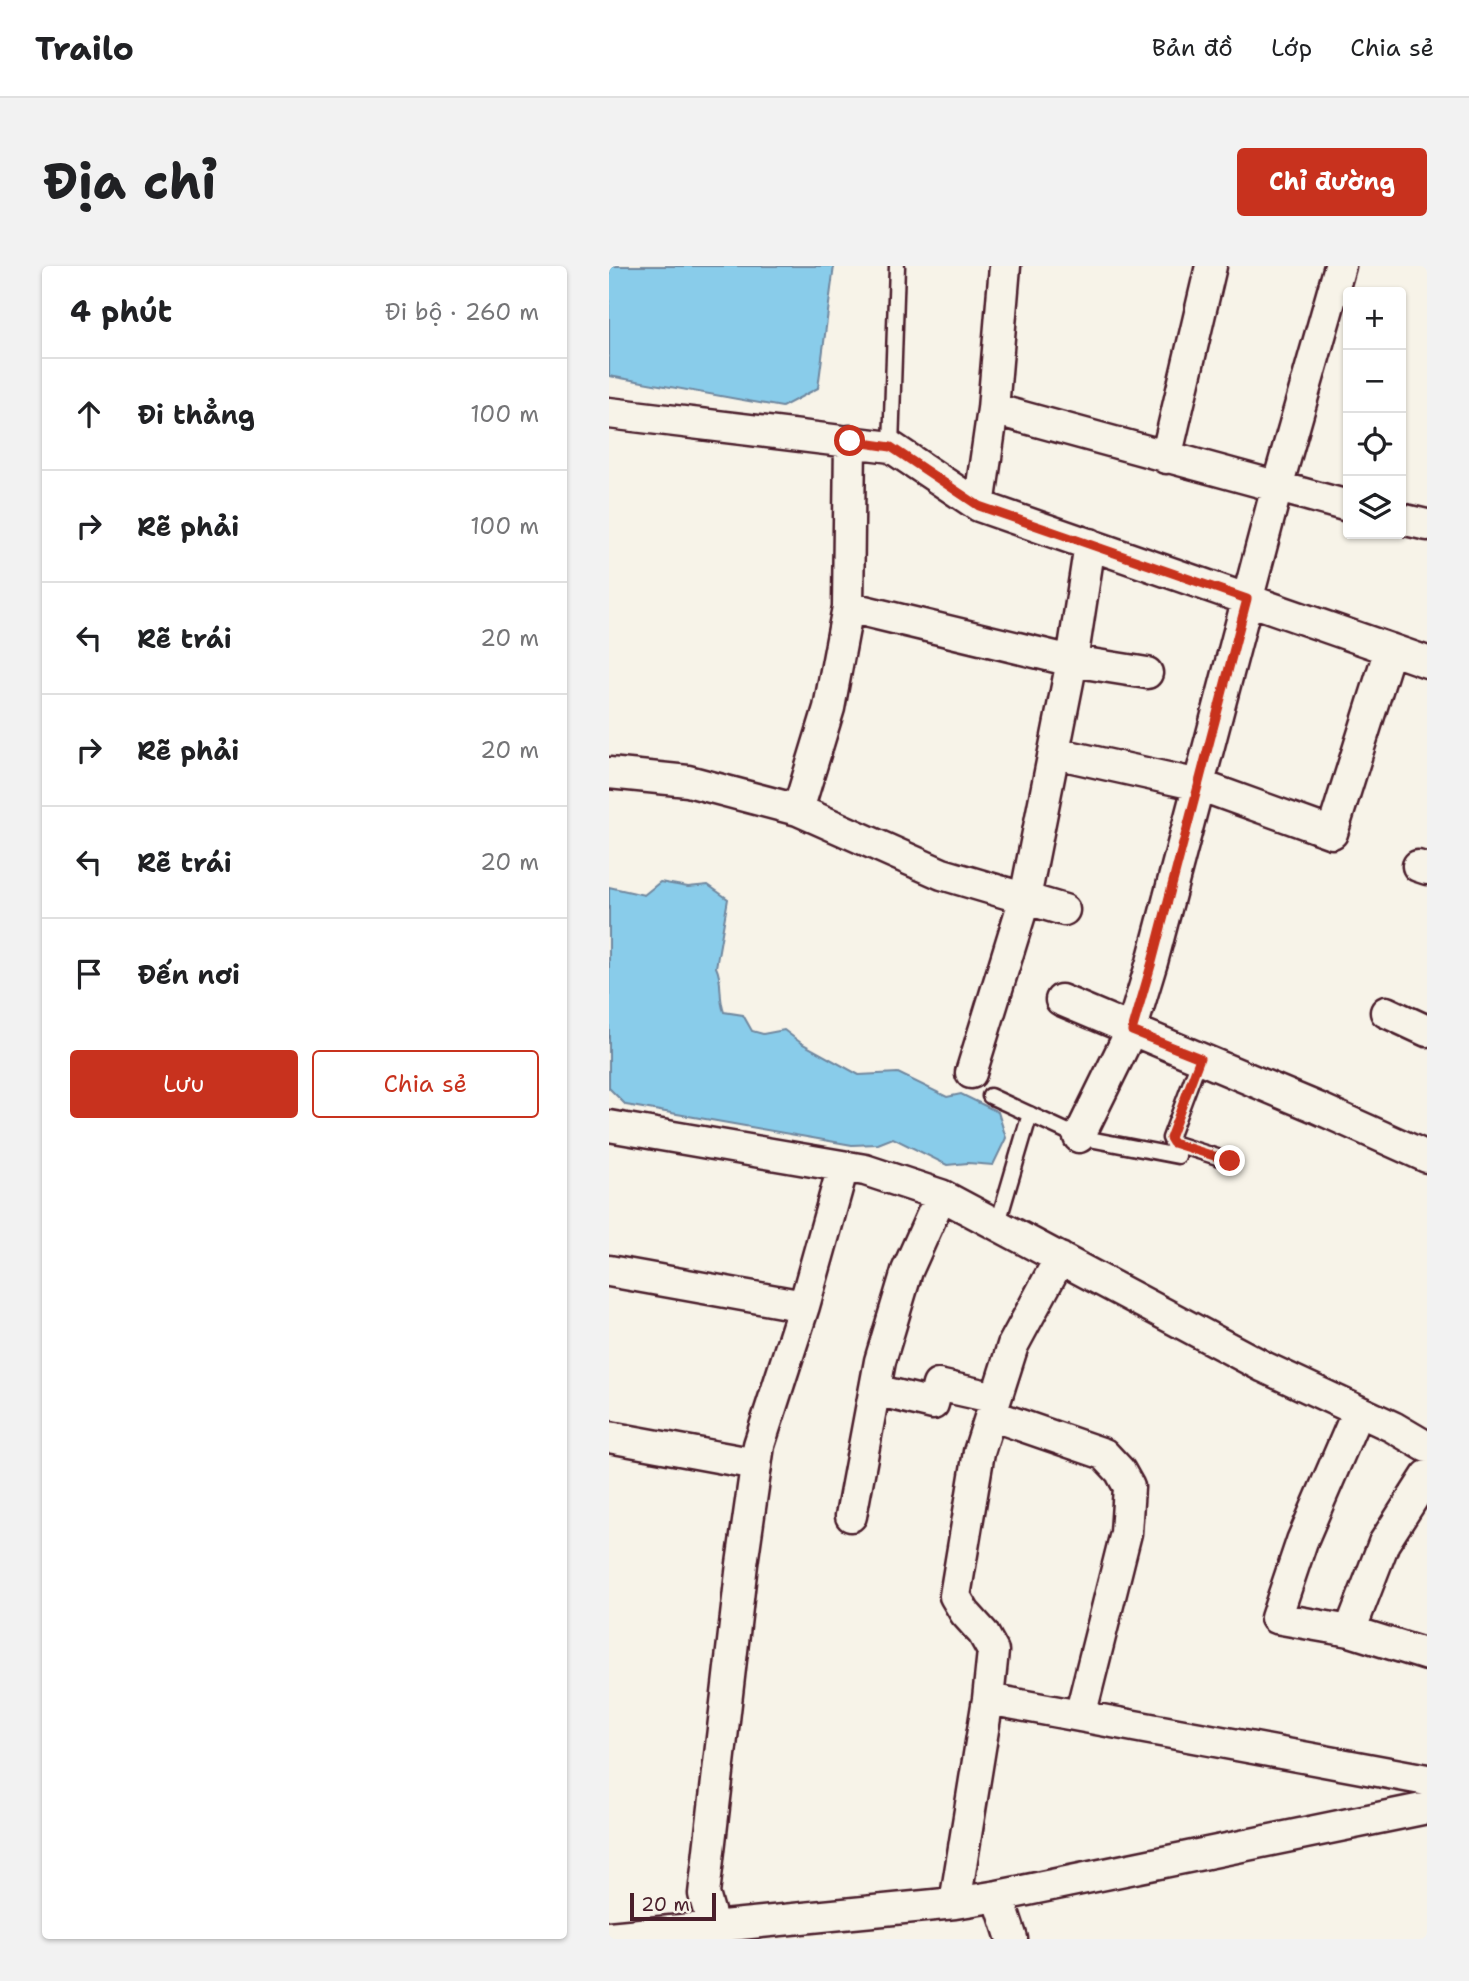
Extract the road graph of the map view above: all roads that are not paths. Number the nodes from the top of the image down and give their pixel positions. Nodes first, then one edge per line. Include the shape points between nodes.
1 (897, 266) edge
2 (1005, 266) edge
3 (1211, 266) edge
4 (1339, 266) edge
5 (993, 410) junction
6 (609, 414) edge
7 (850, 441) junction
8 (891, 447) junction
9 (1167, 458) junction
10 (1277, 487) junction
11 (1343, 505) edge
12 (979, 506) junction
13 (1406, 520) edge
14 (1427, 525) edge
15 (1090, 544) junction
16 (1247, 599) junction
17 (848, 607) junction
18 (1390, 649) junction
19 (1072, 661) junction
20 (1427, 662) edge
21 (1147, 673) dead end
22 (1055, 753) junction
23 (609, 773) edge
24 (1199, 785) junction
25 (799, 810) junction
26 (1025, 898) junction
27 (1064, 910) dead end
28 (1062, 1000) dead end
29 (1386, 1012) dead end
30 (1132, 1031) junction
31 (1427, 1031) edge
32 (1200, 1058) junction
33 (971, 1073) dead end
34 (990, 1096) dead end
35 (1030, 1114) junction
36 (609, 1126) edge
37 (1079, 1138) junction
38 (1173, 1143) junction
39 (1427, 1157) edge
40 (1230, 1161) dead end
41 (843, 1167) junction
42 (941, 1195) junction
43 (997, 1226) junction
44 (1060, 1258) junction
45 (609, 1271) edge
46 (804, 1306) junction
47 (875, 1390) junction
48 (993, 1406) junction
49 (1358, 1411) junction
50 (609, 1437) edge
51 (1427, 1447) edge
52 (756, 1464) junction
53 (1427, 1476) edge
54 (851, 1516) dead end
55 (1349, 1631) junction
56 (1427, 1655) edge
57 (988, 1699) junction
58 (1080, 1716) junction
59 (1427, 1780) edge
60 (1427, 1808) edge
61 (998, 1896) junction
62 (955, 1903) junction
63 (715, 1932) edge
64 (609, 1937) edge
65 (1012, 1939) edge

1 - 8 lane
2 - 5 street
3 - 9 street
4 - 10 street
5 - 9 street
5 - 12 street
6 - 7 street
7 - 8 street
7 - 17 street
8 - 12 street
9 - 10 street
10 - 11 street
10 - 16 street
12 - 15 street
13 - 14 street
15 - 16 street
15 - 19 street
16 - 18 street
16 - 24 street
17 - 19 street
17 - 25 street via 829,708
18 - 20 street
18 - 24 street via 1332,833
19 - 21 street
19 - 22 street
22 - 24 street
22 - 26 street
23 - 25 street via 688,781
24 - 30 street
25 - 26 street via 942,874
26 - 27 street
26 - 33 street
28 - 30 street
29 - 31 street
30 - 32 street
30 - 37 street
32 - 38 lane via 1170,1138
32 - 39 street
34 - 35 lane
35 - 37 lane
35 - 43 lane
36 - 41 street
37 - 38 lane via 1178,1156
38 - 40 lane
41 - 42 street
41 - 46 street
42 - 43 street
42 - 47 street via 907,1271
43 - 44 street
44 - 48 street via 1013,1345
44 - 49 street via 1264,1367
45 - 46 street
46 - 52 street
47 - 48 street via 933,1404 937,1385
47 - 54 street
48 - 57 street via 979,1452 955,1596 993,1651
48 - 58 street via 1104,1454 1129,1487 1126,1534
49 - 51 street
49 - 55 street via 1302,1541 1276,1618
50 - 52 street
52 - 63 street via 704,1894
53 - 55 street via 1384,1543
55 - 56 street
57 - 58 street
57 - 62 street
58 - 59 street
60 - 61 street
61 - 62 street
61 - 65 street
62 - 63 street
63 - 64 street

